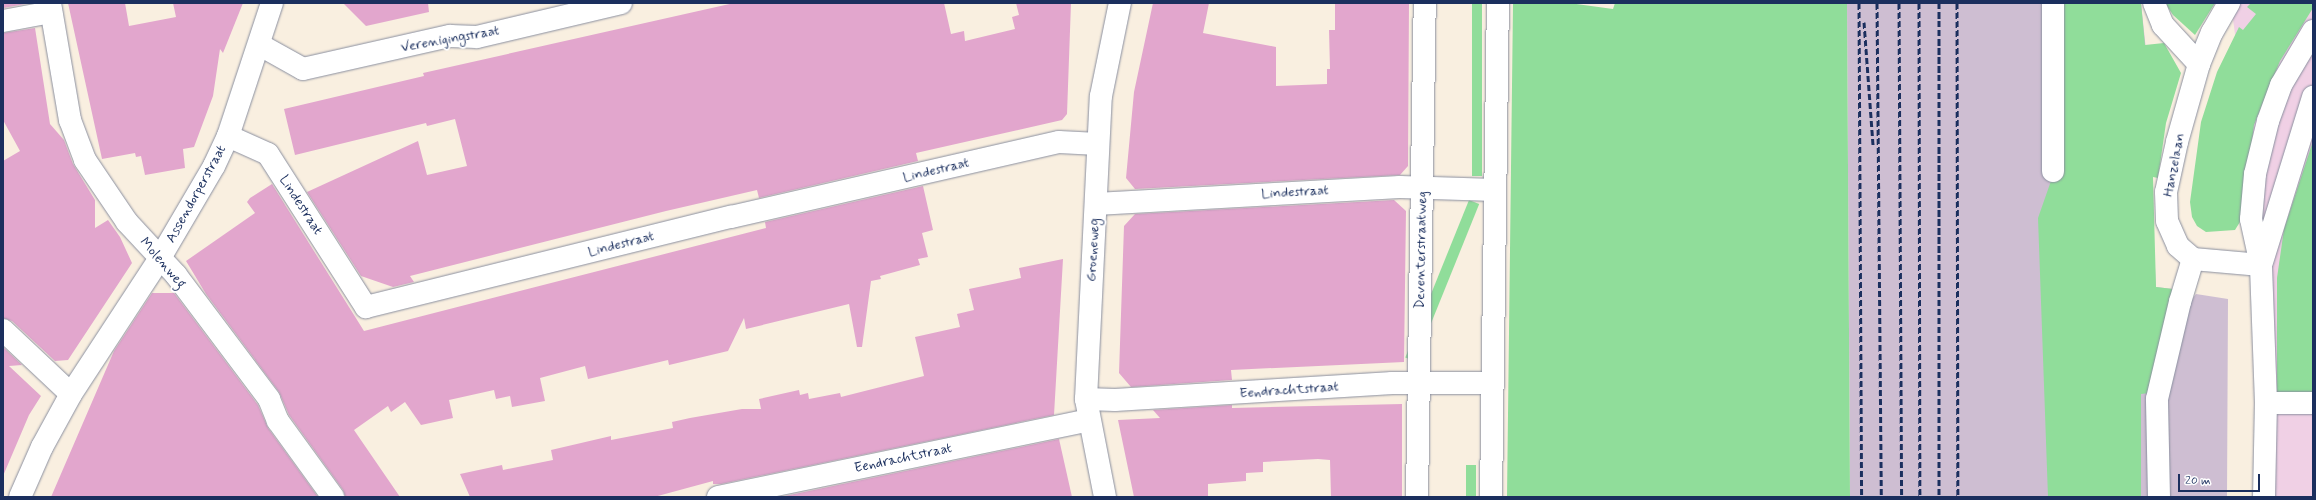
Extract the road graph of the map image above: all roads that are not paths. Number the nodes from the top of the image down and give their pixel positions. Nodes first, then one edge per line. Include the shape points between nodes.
1 (272, 3) edge
2 (621, 3) edge
3 (1120, 3) edge
4 (1425, 3) edge
5 (1498, 3) edge
6 (2053, 3) edge
7 (2154, 3) edge
8 (2230, 3) edge
9 (50, 8) edge
10 (3, 21) edge
11 (2313, 31) edge
12 (260, 46) junction
13 (2199, 64) junction
14 (2313, 97) edge
15 (228, 136) junction
16 (1098, 144) junction
17 (2053, 171) dead end
18 (1423, 187) junction
19 (1495, 190) junction
20 (1096, 204) junction
21 (160, 258) junction
22 (2193, 259) junction
23 (2261, 265) junction
24 (3, 330) edge
25 (1419, 382) junction
26 (1493, 383) junction
27 (71, 394) junction
28 (2266, 403) junction
29 (2313, 403) edge
30 (1087, 409) junction
31 (3, 495) edge
32 (7, 497) edge
33 (20, 497) edge
34 (333, 497) edge
35 (718, 497) edge
36 (1105, 497) edge
37 (1417, 497) edge
38 (1491, 497) edge
39 (2159, 497) edge
40 (2264, 497) edge

1 - 12 street, Assendorperstraat
2 - 12 street, Verenigingstraat via 477,36 450,36 303,69
3 - 16 street, Groeneweg via 1101,96
4 - 18 street, Deventerstraatweg
5 - 19 street
6 - 17 street
7 - 13 street via 2163,25
8 - 13 street, Hanzelaan via 2212,32
9 - 10 street
9 - 21 street, Molenweg via 70,120 85,160 127,222
11 - 23 street via 2281,85 2268,121 2255,174 2252,219
12 - 15 street, Assendorperstraat
13 - 22 street, Hanzelaan via 2166,192 2167,221 2178,246
14 - 23 street
15 - 16 street, Lindestraat via 268,154 366,307 731,217 1052,143
15 - 21 street, Assendorperstraat via 214,166
16 - 20 street, Groeneweg
18 - 19 street, Lindestraat
18 - 20 street, Lindestraat
18 - 25 street, Deventerstraatweg
19 - 26 street
20 - 30 street, Groeneweg
21 - 27 street, Assendorperstraat
21 - 34 street, Molenweg via 176,275 269,399 278,421
22 - 23 street
22 - 39 street via 2157,398
23 - 28 street
24 - 27 street
25 - 26 street, Eendrachtstraat
25 - 30 street, Eendrachtstraat via 1115,400
25 - 37 street, Deventerstraatweg
26 - 38 street
27 - 33 street, Assendorperstraat via 42,447
28 - 29 street
28 - 40 street
30 - 35 street, Eendrachtstraat
30 - 36 street, Groeneweg
31 - 32 street

